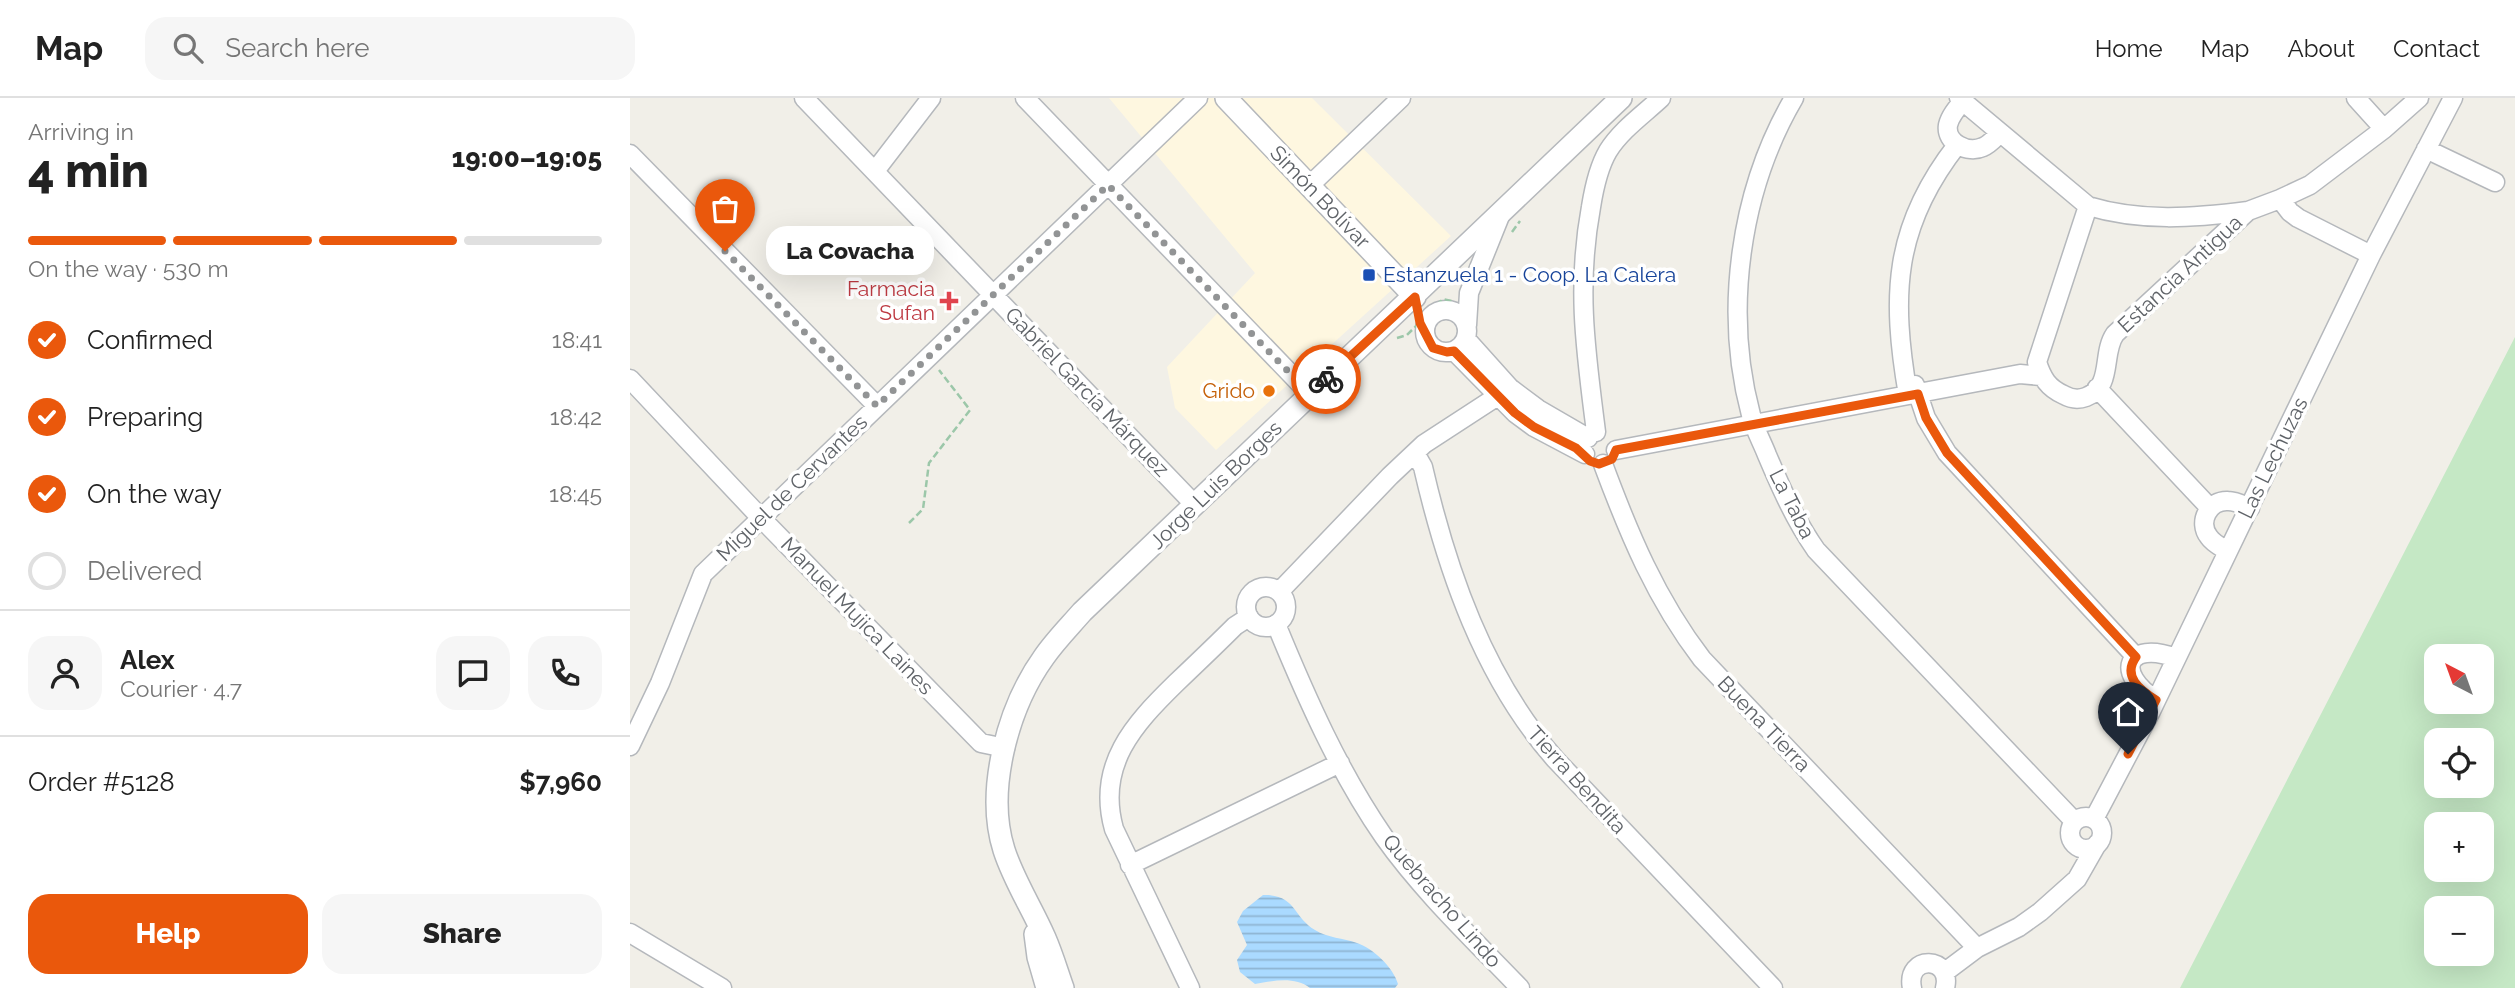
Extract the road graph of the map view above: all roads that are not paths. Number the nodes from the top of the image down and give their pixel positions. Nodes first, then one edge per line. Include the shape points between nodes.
1 (804, 98) edge
2 (931, 98) edge
3 (1026, 98) edge
4 (1198, 98) edge
5 (1226, 98) edge
6 (1401, 98) edge
7 (1620, 98) edge
8 (1661, 98) edge
9 (1794, 98) edge
10 (2356, 98) edge
11 (2419, 98) edge
12 (2453, 98) edge
13 (1961, 100) edge
14 (2384, 129) junction
15 (2000, 133) junction
16 (1957, 145) junction
17 (2426, 149) junction
18 (630, 154) edge
19 (876, 171) junction
20 (2495, 181) dead end
21 (1108, 185) junction
22 (1308, 186) junction
23 (2280, 199) junction
24 (2088, 206) junction
25 (2248, 211) junction
26 (1501, 212) junction
27 (2204, 216) junction
28 (2212, 245) junction
29 (2371, 255) junction
30 (993, 295) junction
31 (1415, 297) junction
32 (1428, 320) junction
33 (1462, 338) junction
34 (2039, 369) junction
35 (630, 379) edge
36 (2097, 388) junction
37 (1912, 390) junction
38 (1504, 392) junction
39 (1310, 394) junction
40 (877, 406) junction
41 (1752, 418) junction
42 (1600, 442) junction
43 (1415, 453) junction
44 (1195, 505) junction
45 (2209, 507) junction
46 (2250, 509) junction
47 (760, 517) junction
48 (2228, 551) junction
49 (1279, 592) junction
50 (1249, 617) junction
51 (1276, 624) junction
52 (2136, 657) junction
53 (2176, 658) junction
54 (2156, 700) junction
55 (630, 746) edge
56 (1005, 748) junction
57 (1340, 763) junction
58 (2094, 819) junction
59 (2074, 821) junction
60 (2096, 844) junction
61 (2075, 845) junction
62 (1130, 865) junction
63 (2084, 870) junction
64 (1034, 914) junction
65 (630, 933) edge
66 (1977, 948) junction
67 (1945, 980) edge
68 (700, 983) edge
69 (1191, 986) edge
70 (722, 988) edge
71 (1047, 988) edge
72 (1063, 988) edge
73 (1520, 988) edge
74 (1773, 988) edge
75 (1912, 988) edge

1 - 19 street, Gabriel García Márquez
2 - 19 street
3 - 21 street
4 - 21 street, Miguel de Cervantes
5 - 22 street, Simón Bolívar
6 - 22 street
7 - 26 street, Jorge Luis Borges
8 - 42 street via 1607,153 1586,237 1582,309
9 - 41 street, La Taba via 1757,184 1740,267 1739,342
10 - 14 street
11 - 14 street, Estancia Antigua
12 - 17 street, Las Lechuzas
13 - 15 street
13 - 16 street via 1948,126
14 - 23 street, Estancia Antigua via 2310,185
15 - 16 street via 1981,148
15 - 24 street
16 - 37 street via 1927,189 1907,235 1898,295 1899,334
17 - 20 street
17 - 29 street, Las Lechuzas
18 - 40 street
19 - 30 street, Gabriel García Márquez
21 - 30 street, Miguel de Cervantes
21 - 39 street
22 - 31 street, Simón Bolívar
23 - 25 street, Estancia Antigua
23 - 29 street via 2298,218
24 - 27 street via 2139,217
24 - 34 street
25 - 27 street
25 - 28 street, Estancia Antigua
26 - 31 street, Jorge Luis Borges
26 - 33 street via 1469,293
27 - 28 street via 2214,228
28 - 36 street, Estancia Antigua via 2116,334 2110,342 2105,376
29 - 46 street, Las Lechuzas
30 - 40 street, Miguel de Cervantes
30 - 44 street, Gabriel García Márquez
31 - 32 street
31 - 39 street, Jorge Luis Borges
32 - 33 street via 1442,310 1455,311 1460,314
32 - 33 street via 1433,348 1447,352
33 - 38 street via 1472,359
34 - 36 street via 2049,386 2069,398 2085,397
34 - 37 street
35 - 47 street, Manuel Mujica Laines
36 - 45 street
37 - 41 street
37 - 52 street via 1947,453
38 - 42 street via 1534,427
38 - 43 street
39 - 44 street, Jorge Luis Borges
40 - 47 street, Miguel de Cervantes
41 - 42 street
41 - 59 street, La Taba via 1786,500 1816,550
42 - 66 street, Buena Tierra via 1594,463 1603,464 1657,592 1702,659
43 - 49 street
43 - 74 street, Tierra Bendita via 1471,620 1528,726
44 - 56 street, Jorge Luis Borges via 1082,612 1044,657 1023,694
45 - 46 street via 2228,501
45 - 48 street via 2204,527 2208,537
46 - 48 street, Las Lechuzas
47 - 55 street, Miguel de Cervantes via 704,573
47 - 56 street, Manuel Mujica Laines via 981,743
48 - 53 street, Las Lechuzas
49 - 50 street via 1267,587 1255,590 1247,599
49 - 51 street via 1285,608
50 - 51 street via 1264,627
50 - 62 street via 1143,716 1119,754 1109,792 1110,814
51 - 57 street, Quebracho Lindo
52 - 53 street via 2152,651
52 - 54 street via 2130,669 2132,678
53 - 54 street, Las Lechuzas
54 - 58 street, Las Lechuzas
56 - 64 street, Jorge Luis Borges via 997,795 999,829 1009,865
57 - 62 street
57 - 73 street, Quebracho Lindo via 1399,857
58 - 59 street
58 - 60 street via 2102,831
59 - 61 street via 2070,830
60 - 61 street
60 - 63 street
61 - 63 street
62 - 69 street
63 - 66 street via 2040,912
64 - 71 street, Jorge Luis Borges via 1038,957
64 - 72 street, Jorge Luis Borges
65 - 68 street
66 - 67 street
67 - 75 street via 1936,964 1923,964 1911,976
68 - 70 street

